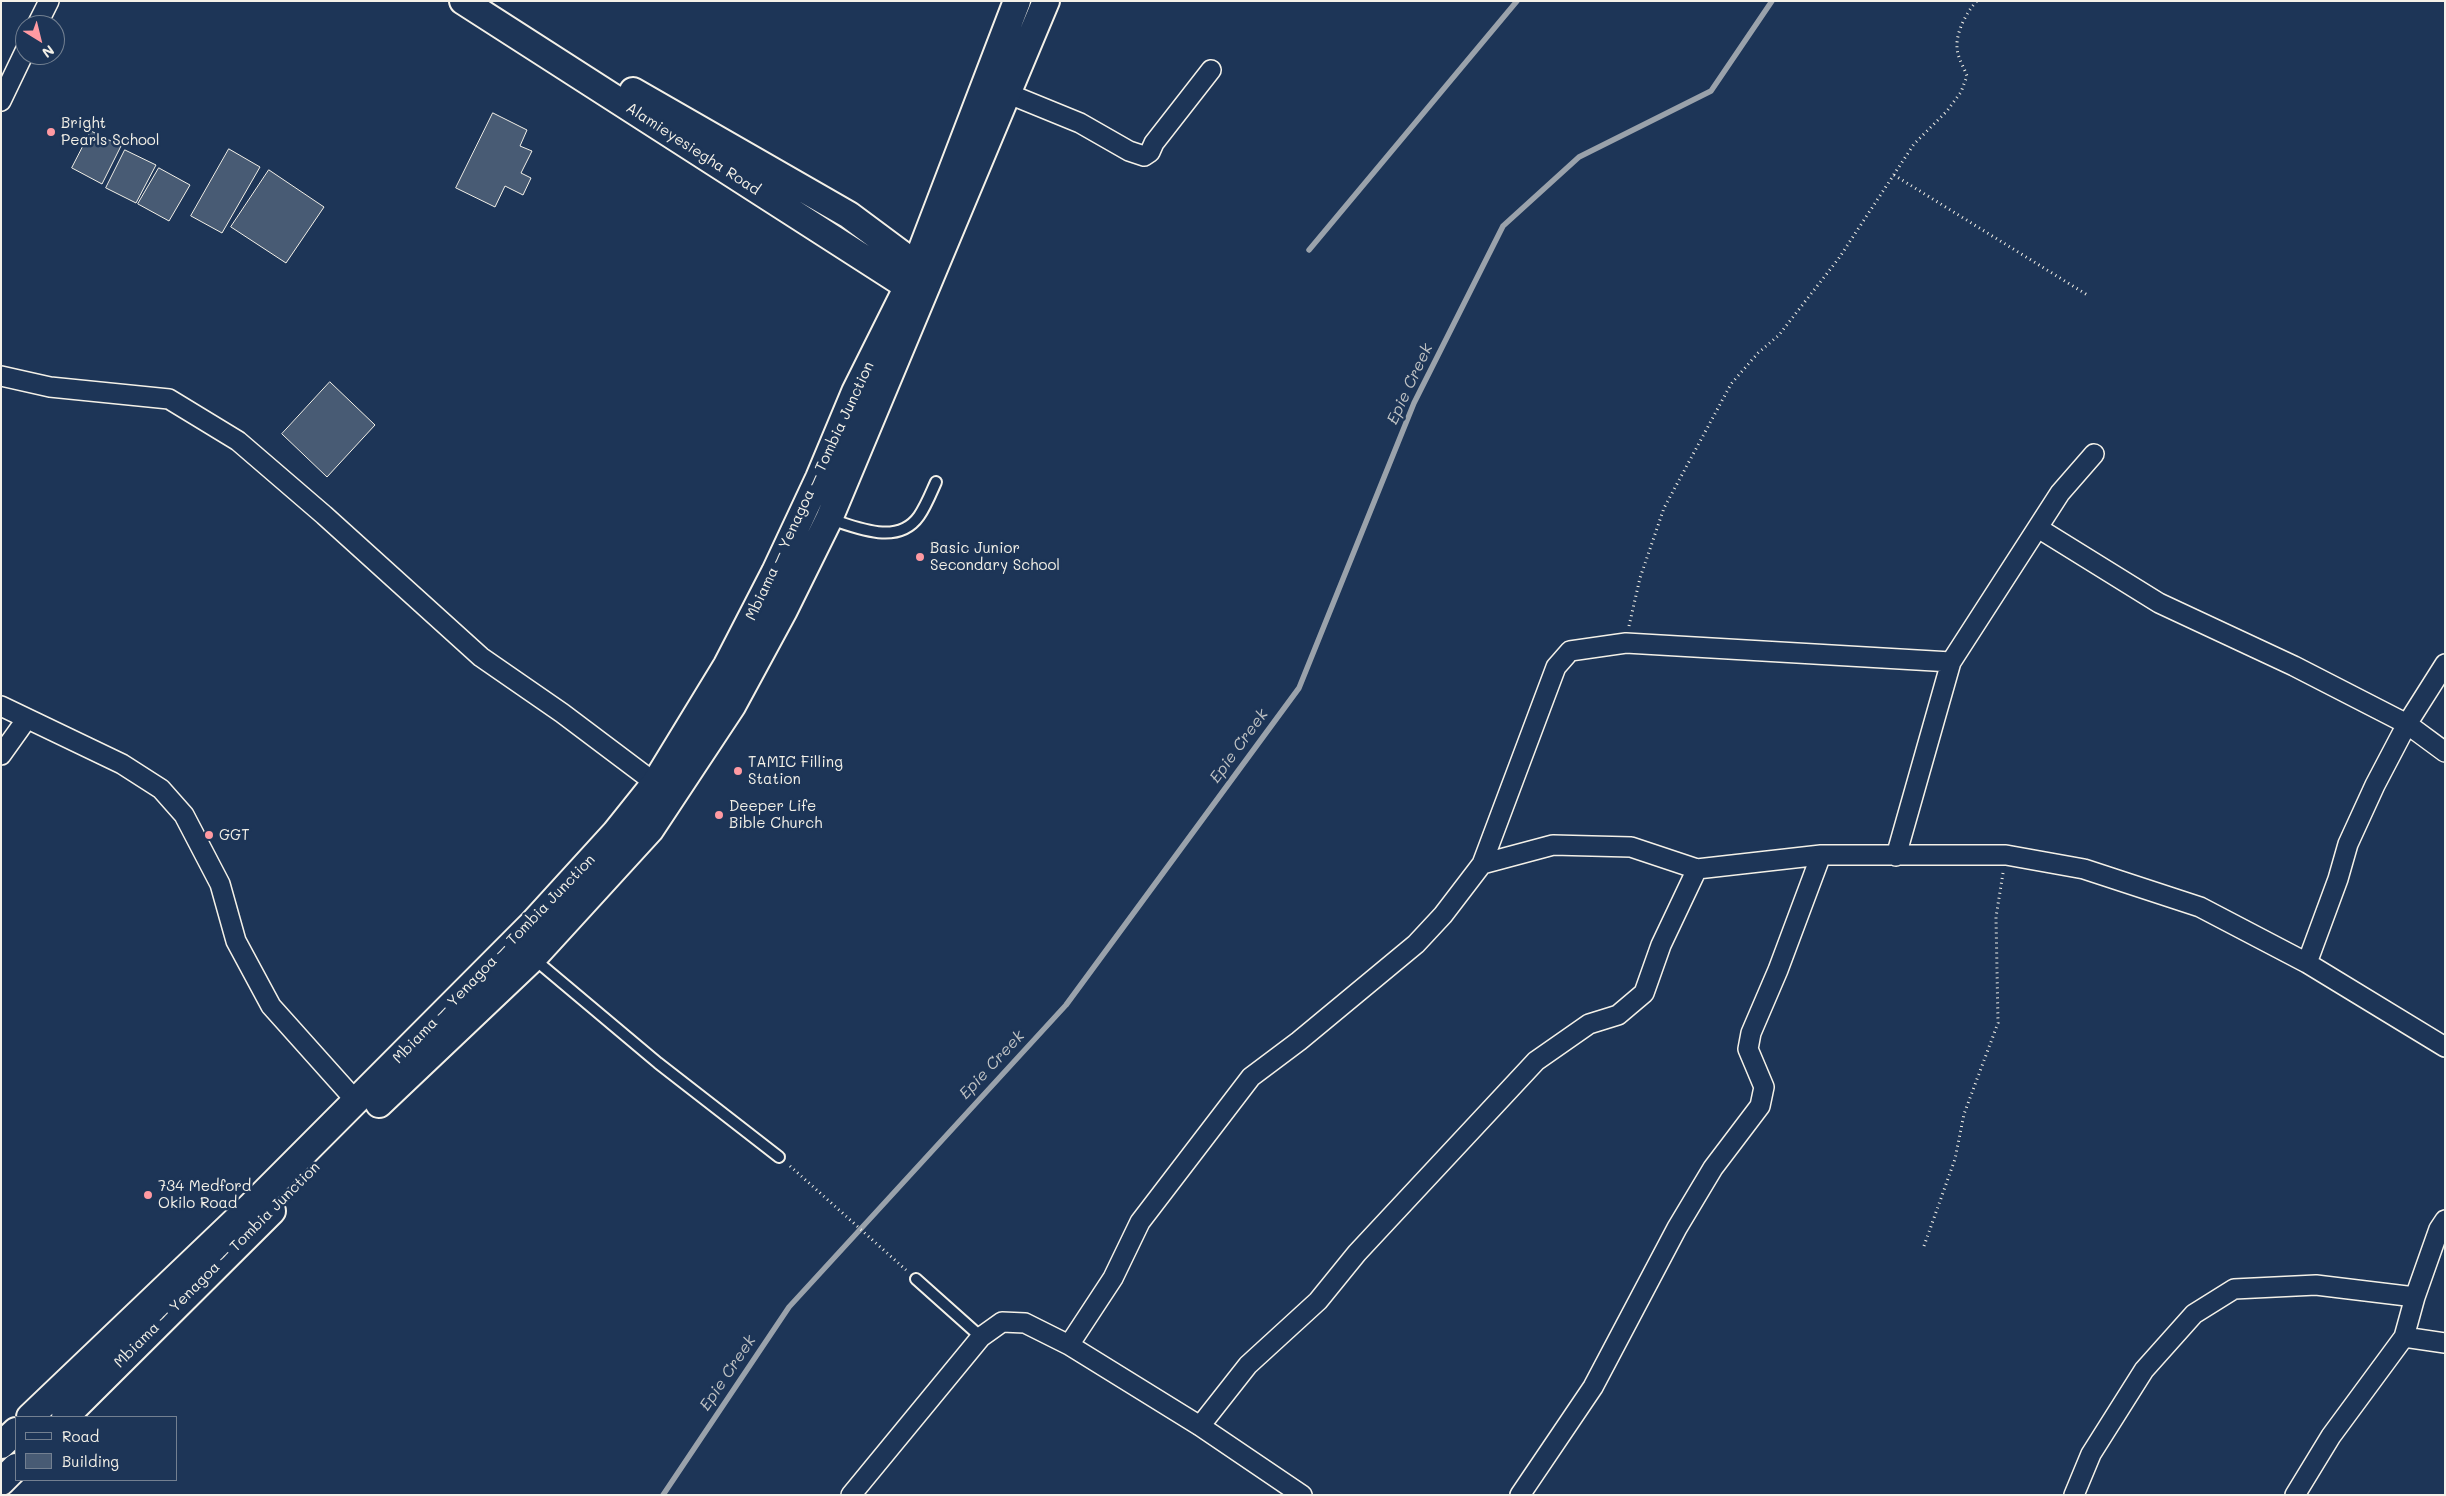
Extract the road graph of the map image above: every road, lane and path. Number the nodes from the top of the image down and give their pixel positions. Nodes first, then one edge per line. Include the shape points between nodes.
1 (49, 1) edge
2 (463, 1) edge
3 (490, 1) edge
4 (1017, 1) edge
5 (1046, 1) edge
6 (1977, 1) edge
7 (43, 15) edge
8 (18, 65) edge
9 (1211, 70) dead end
10 (1009, 94) junction
11 (1, 101) edge
12 (1894, 174) junction
13 (919, 281) junction
14 (2089, 296) dead end
15 (1, 376) edge
16 (2094, 454) dead end
17 (936, 482) dead end
18 (829, 519) junction
19 (2038, 528) junction
20 (1626, 643) junction
21 (1951, 662) junction
22 (2445, 664) edge
23 (1, 706) edge
24 (26, 720) junction
25 (2407, 724) junction
26 (2445, 752) edge
27 (1, 754) edge
28 (655, 783) junction
29 (1820, 855) junction
30 (2006, 855) junction
31 (1896, 856) junction
32 (1482, 864) junction
33 (1697, 869) junction
34 (533, 958) junction
35 (2307, 963) junction
36 (2445, 1047) edge
37 (356, 1101) junction
38 (779, 1157) joint
39 (2445, 1220) edge
40 (1924, 1246) dead end
41 (916, 1279) joint
42 (2415, 1297) junction
43 (981, 1337) junction
44 (2404, 1337) junction
45 (2445, 1343) edge
46 (1069, 1345) junction
47 (31, 1416) edge
48 (67, 1416) edge
49 (1200, 1426) junction
50 (15, 1432) edge
51 (1, 1445) edge
52 (15, 1467) edge
53 (1, 1482) edge
54 (851, 1495) edge
55 (1302, 1495) edge
56 (1520, 1495) edge
57 (2074, 1495) edge
58 (2295, 1495) edge

1 - 7 street
2 - 13 main road, Alamieyesiegha Road
3 - 13 main road, Alamieyesiegha Road via 607,76 849,215
4 - 13 main road, Mbiama – Yenagoa – Tombia Junction
5 - 10 main road, Mbiama – Yenagoa – Tombia Junction
6 - 12 path via 1970,8 1956,46 1968,76 1961,92 1914,144
8 - 11 street
9 - 10 street via 1144,156
10 - 13 main road, Mbiama – Yenagoa – Tombia Junction
12 - 14 path
12 - 20 path via 1839,258 1779,335 1731,384 1664,508 1640,578
13 - 18 main road, Mbiama – Yenagoa – Tombia Junction
13 - 28 main road, Mbiama – Yenagoa – Tombia Junction via 855,392 775,572 726,665
15 - 28 street via 50,388 169,399 238,441 481,657
16 - 19 street via 2060,494
17 - 18 lane via 919,515 901,531 876,533
18 - 34 main road, Mbiama – Yenagoa – Tombia Junction via 732,706 650,830
19 - 21 street
19 - 25 street via 2159,603 2294,666
20 - 21 street
20 - 32 street via 1570,652 1556,667
21 - 31 street
22 - 25 street
23 - 24 street
24 - 27 street
24 - 37 street via 122,764 162,789 184,815 220,884 236,941 271,1006
25 - 26 street
25 - 35 street via 2348,844
28 - 37 main road, Mbiama – Yenagoa – Tombia Junction via 615,833 532,924
29 - 31 street
29 - 33 street
29 - 56 street via 1751,1033 1748,1049 1764,1087 1760,1106 1713,1168 1677,1228 1593,1386
30 - 31 street
30 - 35 street via 2084,869 2200,907
30 - 40 path via 1996,917 1998,1023 1964,1114 1955,1159
32 - 33 street via 1553,845 1631,847
32 - 46 street via 1416,944 1251,1077 1140,1222 1113,1278
33 - 49 street via 1660,945 1644,993 1618,1015 1589,1024 1536,1061 1357,1253 1318,1300 1248,1365
34 - 38 lane via 658,1063
34 - 48 main road, Mbiama – Yenagoa – Tombia Junction via 398,1085
35 - 36 street
37 - 47 main road, Mbiama – Yenagoa – Tombia Junction
38 - 41 path
39 - 42 street
41 - 43 lane
42 - 44 street
42 - 57 street via 2316,1285 2234,1289 2194,1314 2144,1370 2091,1454
43 - 46 street via 1002,1322 1025,1323
43 - 54 street
44 - 45 street
44 - 58 street via 2331,1436
46 - 49 street
49 - 55 street
50 - 51 main road
52 - 53 main road

